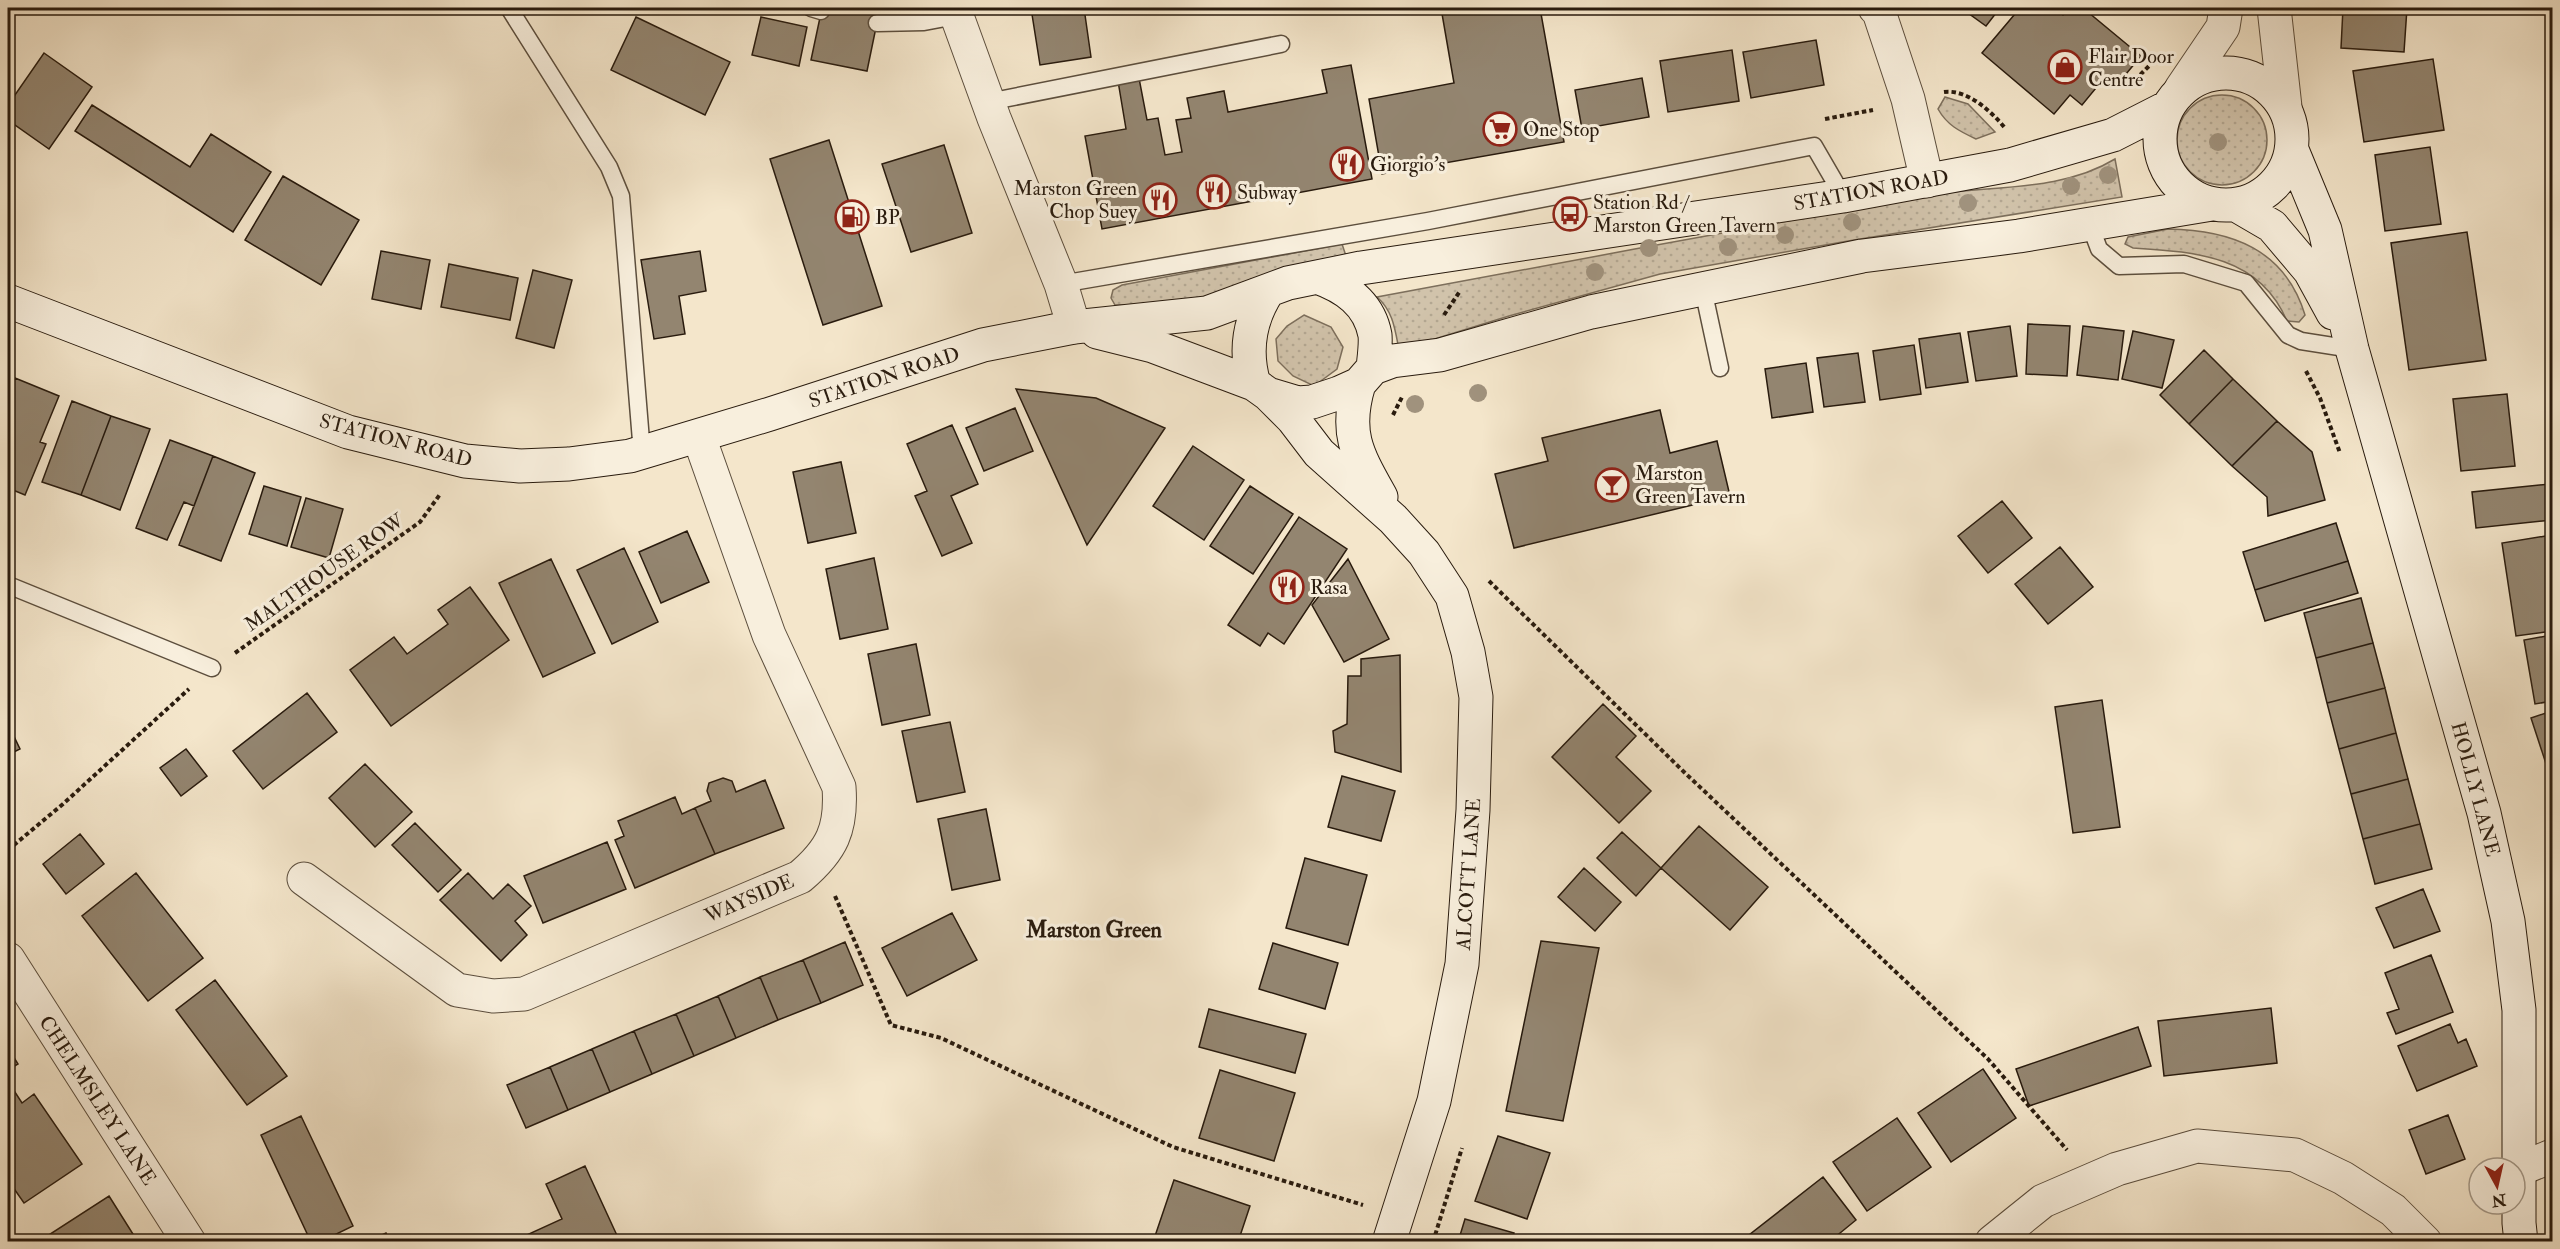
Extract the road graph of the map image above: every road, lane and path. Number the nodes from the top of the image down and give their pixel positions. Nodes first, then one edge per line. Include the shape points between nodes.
1 (509, 8) edge
2 (1875, 8) edge
3 (2226, 8) edge
4 (2274, 8) edge
5 (955, 12) edge
6 (877, 23) dead end
7 (1281, 44) dead end
8 (2151, 63) dead end
9 (2128, 87) dead end
10 (2173, 98) junction
11 (988, 102) junction
12 (2285, 107) junction
13 (2292, 150) junction
14 (1927, 181) junction
15 (1843, 196) junction
16 (2224, 205) junction
17 (2090, 225) junction
18 (1317, 277) junction
19 (1061, 284) junction
20 (1703, 289) junction
21 (1268, 291) junction
22 (8, 301) edge
23 (1074, 327) junction
24 (2352, 350) junction
25 (2301, 362) dead end
26 (1720, 368) dead end
27 (1366, 376) junction
28 (1261, 389) junction
29 (1403, 396) dead end
30 (1388, 424) dead end
31 (699, 437) junction
32 (642, 453) junction
33 (465, 461) junction
34 (2343, 461) dead end
35 (1393, 519) junction
36 (1488, 581) dead end
37 (8, 585) edge
38 (212, 668) joint
39 (174, 703) dead end
40 (8, 850) edge
41 (820, 860) junction
42 (304, 879) dead end
43 (8, 959) edge
44 (1462, 1145) dead end
45 (2520, 1156) edge
46 (2553, 1156) edge
47 (2527, 1166) edge
48 (2092, 1180) junction
49 (2521, 1216) edge
50 (1394, 1229) edge
51 (189, 1242) edge
52 (1433, 1242) edge
53 (1992, 1242) edge
54 (2425, 1242) edge
55 (2521, 1242) edge

1 - 32 lane via 609,167 621,196
2 - 14 street via 1908,99
3 - 10 street via 2223,27
4 - 12 street
5 - 6 lane via 924,22
5 - 11 street
7 - 11 lane
8 - 9 path
10 - 12 street, HOLLY LANE via 2201,76 2217,72 2260,81
10 - 14 street, STATION ROAD via 2113,135 2010,165
10 - 16 street, HOLLY LANE via 2158,136 2168,174 2190,196
11 - 19 street
12 - 13 street, HOLLY LANE via 2292,129
13 - 16 street, HOLLY LANE via 2282,176 2267,192
13 - 24 street, HOLLY LANE via 2325,230
14 - 15 street, STATION ROAD
15 - 18 street, STATION ROAD
15 - 19 lane via 1814,146 1428,221
16 - 17 street, STATION ROAD
16 - 24 street, HOLLY LANE via 2272,226 2310,271
17 - 20 street, STATION ROAD via 1862,256
17 - 24 lane via 2099,249 2119,266 2184,264 2246,283 2288,335
18 - 21 street, STATION ROAD
18 - 27 street via 1337,284 1359,300 1375,335
19 - 23 street
20 - 26 lane
20 - 27 street, STATION ROAD via 1591,312 1440,355 1392,361
21 - 23 street, STATION ROAD via 1207,313
21 - 28 street via 1251,327 1249,365
22 - 33 street, STATION ROAD via 348,432
23 - 28 street, STATION ROAD via 1153,346
23 - 31 street, STATION ROAD via 983,345
24 - 45 street, HOLLY LANE via 2484,813 2508,921 2519,1010
25 - 34 path via 2320,398
27 - 28 street, STATION ROAD via 1312,402 1298,403
27 - 35 street via 1354,400 1351,427 1358,456
28 - 35 street via 1293,419 1319,453
29 - 30 path
31 - 32 street, STATION ROAD
31 - 41 street, WAYSIDE via 769,635 839,788 841,813 832,842
32 - 33 street, STATION ROAD via 569,464 520,466
33 - 38 path, MALTHOUSE ROW via 420,522
35 - 50 street, ALCOTT LANE via 1424,554 1452,596 1476,697 1462,964 1434,1101
36 - 48 path via 1988,1059
37 - 38 lane
39 - 40 path
41 - 42 street, WAYSIDE via 800,877 524,994 494,996 457,990
41 - 50 path via 891,1024 941,1038 1173,1147
43 - 51 street, CHELMSLEY LANE
44 - 52 path
46 - 47 street
48 - 53 street via 2043,1202
48 - 54 street via 2197,1146 2295,1155 2343,1178 2393,1210
49 - 55 street, HOLLY LANE

